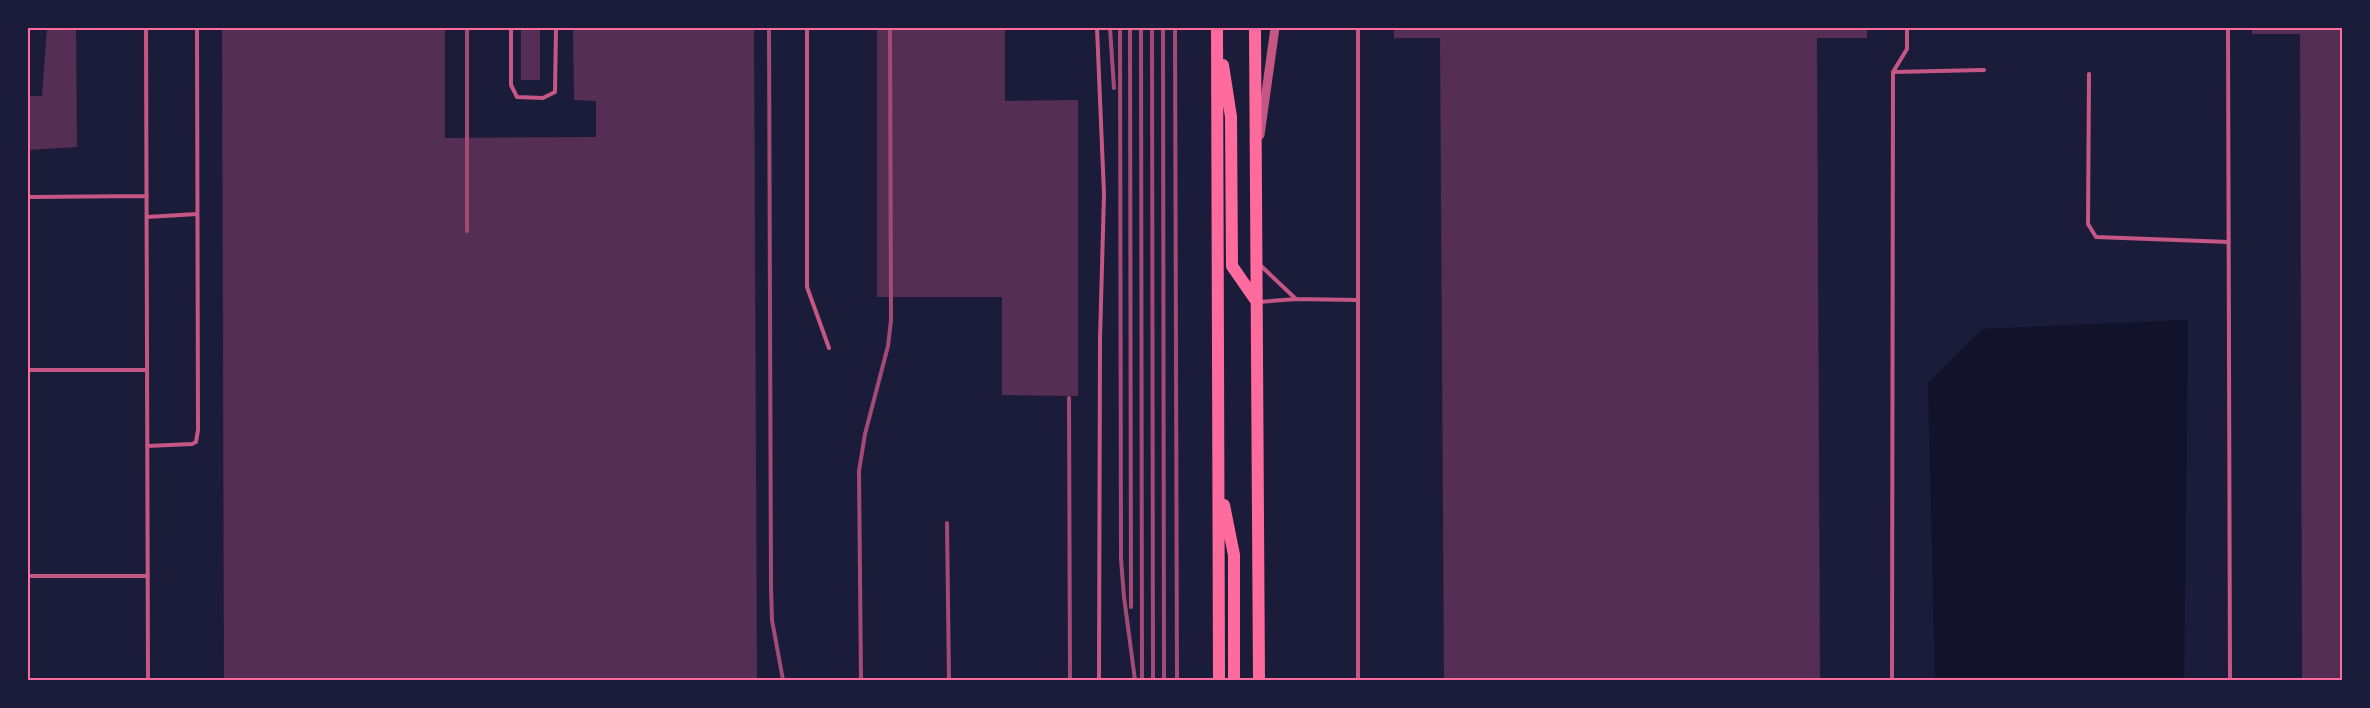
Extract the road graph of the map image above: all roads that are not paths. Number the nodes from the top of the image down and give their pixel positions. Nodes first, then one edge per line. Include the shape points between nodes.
1 (146, 28) edge
2 (196, 28) edge
3 (511, 28) edge
4 (556, 28) edge
5 (807, 28) edge
6 (1097, 28) edge
7 (1217, 28) edge
8 (1255, 28) edge
9 (1275, 28) edge
10 (1358, 28) edge
11 (1907, 28) edge
12 (2228, 28) edge
13 (1984, 70) dead end
14 (1893, 72) junction
15 (2089, 74) dead end
16 (1256, 165) junction
17 (146, 196) junction
18 (28, 197) edge
19 (197, 214) junction
20 (146, 217) junction
21 (2229, 242) junction
22 (1257, 261) junction
23 (1296, 299) junction
24 (1358, 300) junction
25 (1257, 302) junction
26 (829, 348) dead end
27 (28, 370) edge
28 (147, 370) junction
29 (147, 446) junction
30 (1218, 476) junction
31 (28, 576) edge
32 (148, 576) junction
33 (148, 680) edge
34 (1099, 680) edge
35 (1219, 680) edge
36 (1234, 680) edge
37 (1259, 680) edge
38 (1358, 680) edge
39 (1892, 680) edge
40 (2230, 680) edge

1 - 17 lane
2 - 19 lane
3 - 4 lane via 511,85 517,97 543,98 555,92
5 - 26 lane via 807,287
6 - 34 lane via 1104,194 1100,339
7 - 25 main road via 1231,117 1232,266
7 - 30 main road
8 - 16 main road
9 - 16 street
10 - 24 lane
11 - 14 lane via 1907,49
12 - 21 lane
13 - 14 lane
14 - 39 lane
15 - 21 lane via 2088,224 2096,237
16 - 22 main road
17 - 18 lane
17 - 20 lane
19 - 20 lane
19 - 29 lane via 196,442
20 - 28 lane
21 - 40 lane
22 - 23 lane
22 - 25 main road
23 - 24 lane
23 - 25 lane
24 - 38 lane
25 - 37 main road
27 - 28 lane
28 - 29 lane
29 - 32 lane
30 - 35 main road
30 - 36 main road via 1234,555
31 - 32 lane
32 - 33 lane

